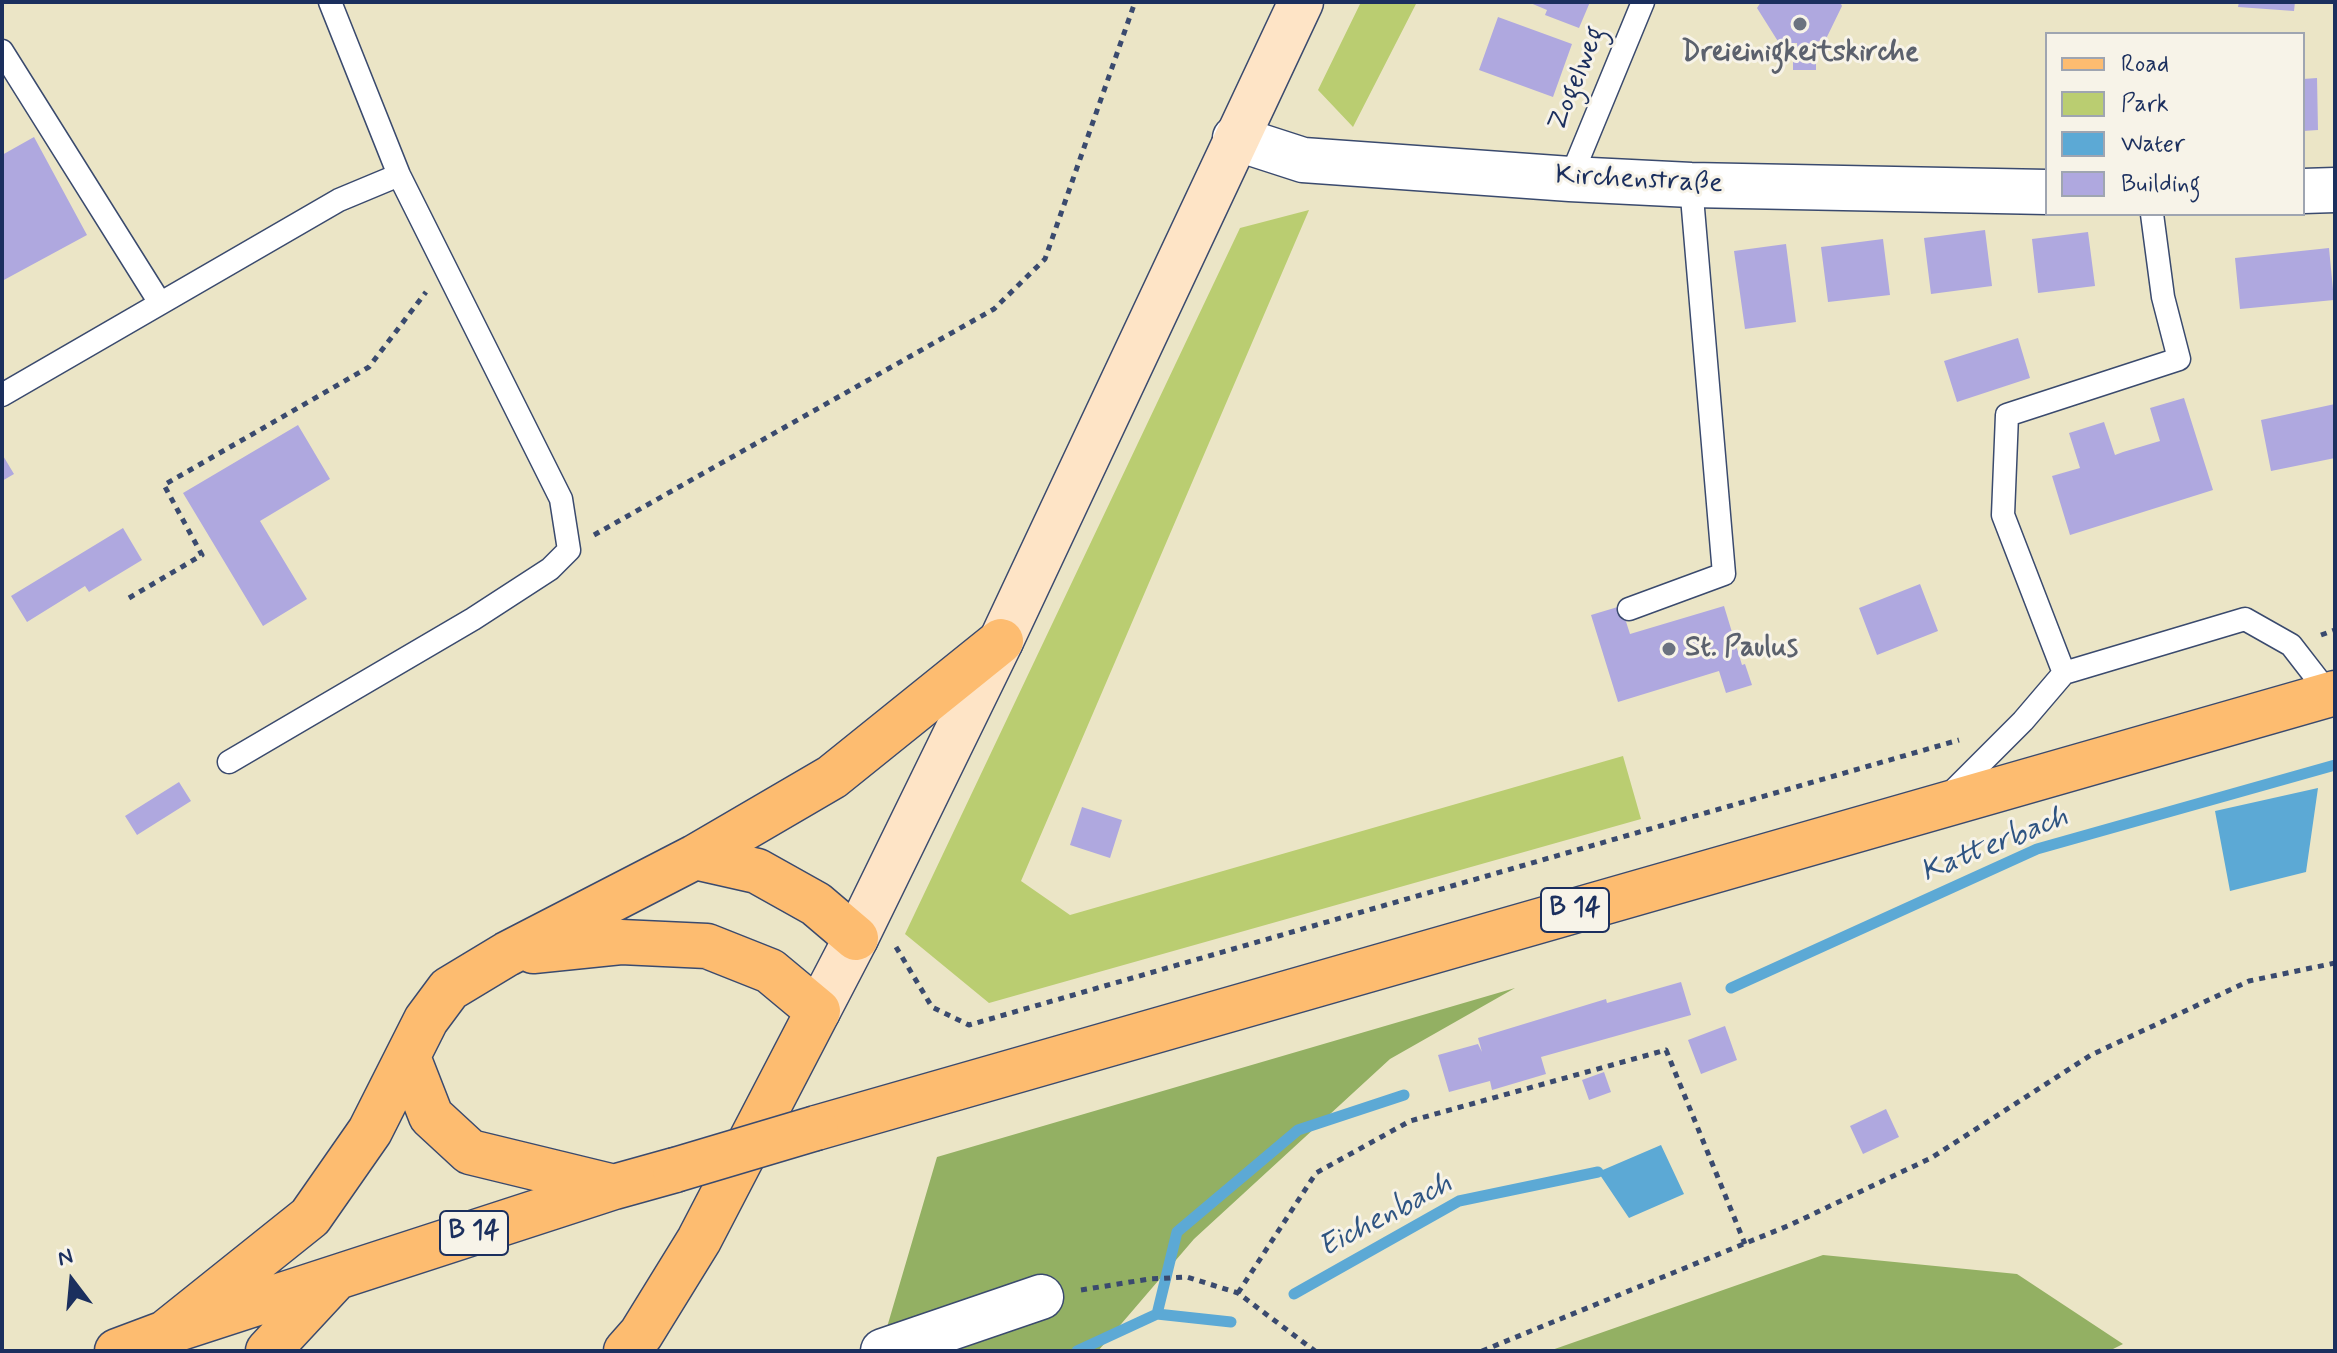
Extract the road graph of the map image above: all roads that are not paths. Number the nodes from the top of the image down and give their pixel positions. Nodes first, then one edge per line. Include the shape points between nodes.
1 (330, 2) edge
2 (1301, 2) edge
3 (1643, 2) edge
4 (2, 51) edge
5 (1235, 138) junction
6 (399, 175) junction
7 (1570, 179) junction
8 (1691, 185) junction
9 (2335, 190) edge
10 (2305, 191) edge
11 (2045, 192) edge
12 (2152, 216) edge
13 (160, 303) junction
14 (2, 395) edge
15 (1629, 609) dead end
16 (1001, 641) junction
17 (2064, 673) junction
18 (2332, 693) edge
19 (229, 762) dead end
20 (1940, 804) junction
21 (695, 857) junction
22 (856, 938) junction
23 (507, 954) junction
24 (818, 1011) junction
25 (408, 1057) junction
26 (614, 1187) junction
27 (335, 1279) junction
28 (1041, 1297) road end
29 (165, 1333) junction
30 (117, 1351) edge
31 (268, 1351) edge
32 (626, 1351) edge
33 (883, 1351) edge

1 - 6 lane
2 - 5 main road
3 - 7 lane, Zogelweg
4 - 13 lane
5 - 7 street, Kirchenstraße via 1303,160
5 - 16 main road
6 - 13 lane via 339,200
6 - 19 lane via 561,499 569,550 550,569 473,619
7 - 8 street, Kirchenstraße
8 - 11 street, Kirchenstraße
8 - 15 lane via 1724,574
9 - 10 street
12 - 17 lane via 2163,297 2179,359 2007,415 2003,515
13 - 14 lane
16 - 21 main road via 832,777
16 - 22 main road
17 - 18 lane via 2245,619 2291,645
17 - 20 lane
18 - 20 main road, B 14
20 - 26 main road, B 14, bridge
21 - 22 main road via 757,871 816,904
21 - 23 main road
22 - 24 main road
23 - 24 main road via 621,942 707,946 770,971
23 - 25 main road via 449,989
24 - 32 main road via 699,1240
25 - 26 main road via 431,1116 470,1152
25 - 29 main road via 370,1131 310,1217
26 - 27 main road, B 14
27 - 29 main road, B 14
27 - 31 main road
28 - 33 street
29 - 30 main road, B 14

